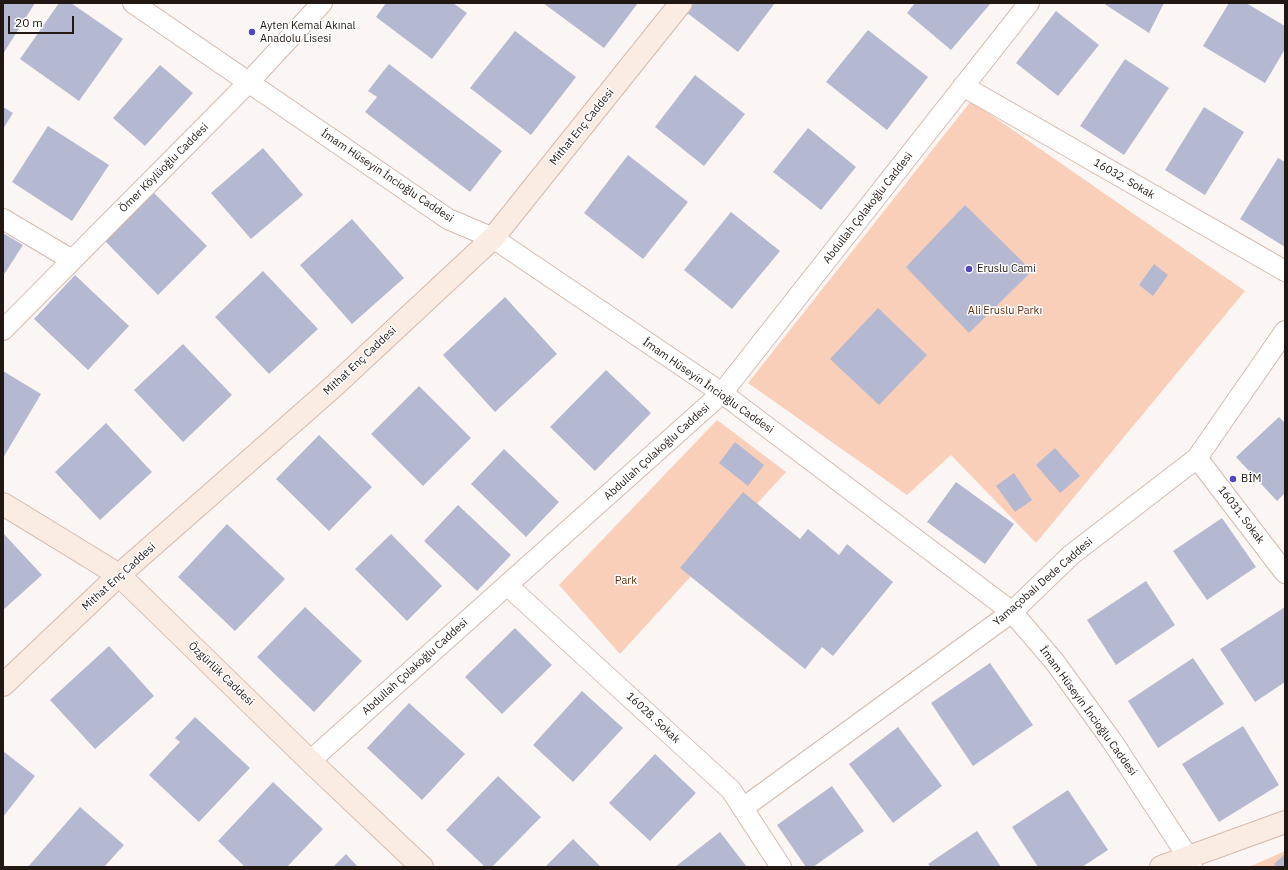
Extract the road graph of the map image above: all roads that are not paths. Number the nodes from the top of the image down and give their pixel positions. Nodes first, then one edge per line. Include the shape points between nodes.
1 (133, 3) edge
2 (322, 3) edge
3 (681, 3) edge
4 (1029, 3) edge
5 (248, 83) junction
6 (963, 86) junction
7 (3, 219) edge
8 (493, 238) junction
9 (72, 260) junction
10 (1285, 271) edge
11 (3, 330) edge
12 (1285, 331) edge
13 (722, 393) junction
14 (1197, 458) junction
15 (3, 504) edge
16 (1285, 573) edge
17 (119, 575) junction
18 (507, 585) junction
19 (1012, 612) junction
20 (3, 685) edge
21 (310, 761) junction
22 (743, 808) junction
23 (1285, 822) edge
24 (1190, 862) edge
25 (422, 867) edge
26 (781, 867) edge
27 (1161, 867) edge

1 - 5 street, İmam Hüseyin İncioğlu Caddesi
2 - 5 street, Ömer Köylüoğlu Caddesi
3 - 8 street, Mithat Enç Caddesi
4 - 6 street, Abdullah Çolakoğlu Caddesi
5 - 8 street, İmam Hüseyin İncioğlu Caddesi via 448,219
5 - 9 street, Ömer Köylüoğlu Caddesi
6 - 10 street, 16032. Sokak
6 - 13 street, Abdullah Çolakoğlu Caddesi
7 - 9 street
8 - 13 street, İmam Hüseyin İncioğlu Caddesi
8 - 17 street, Mithat Enç Caddesi via 333,387
9 - 11 street, Ömer Köylüoğlu Caddesi
12 - 14 street, Yamaçobalı Dede Caddesi
13 - 18 street, Abdullah Çolakoğlu Caddesi
13 - 19 street, İmam Hüseyin İncioğlu Caddesi
14 - 16 street, 16031. Sokak
14 - 19 street, Yamaçobalı Dede Caddesi via 1071,555
15 - 17 street, Özgürlük Caddesi
17 - 20 street, Mithat Enç Caddesi
17 - 21 street, Özgürlük Caddesi
18 - 21 street, Abdullah Çolakoğlu Caddesi
18 - 22 street, 16028. Sokak via 731,790
19 - 22 street, Yamaçobalı Dede Caddesi
19 - 24 street, İmam Hüseyin İncioğlu Caddesi via 1054,661 1112,741
21 - 25 street, Özgürlük Caddesi
22 - 26 street, 16028. Sokak
23 - 24 street
24 - 27 street

